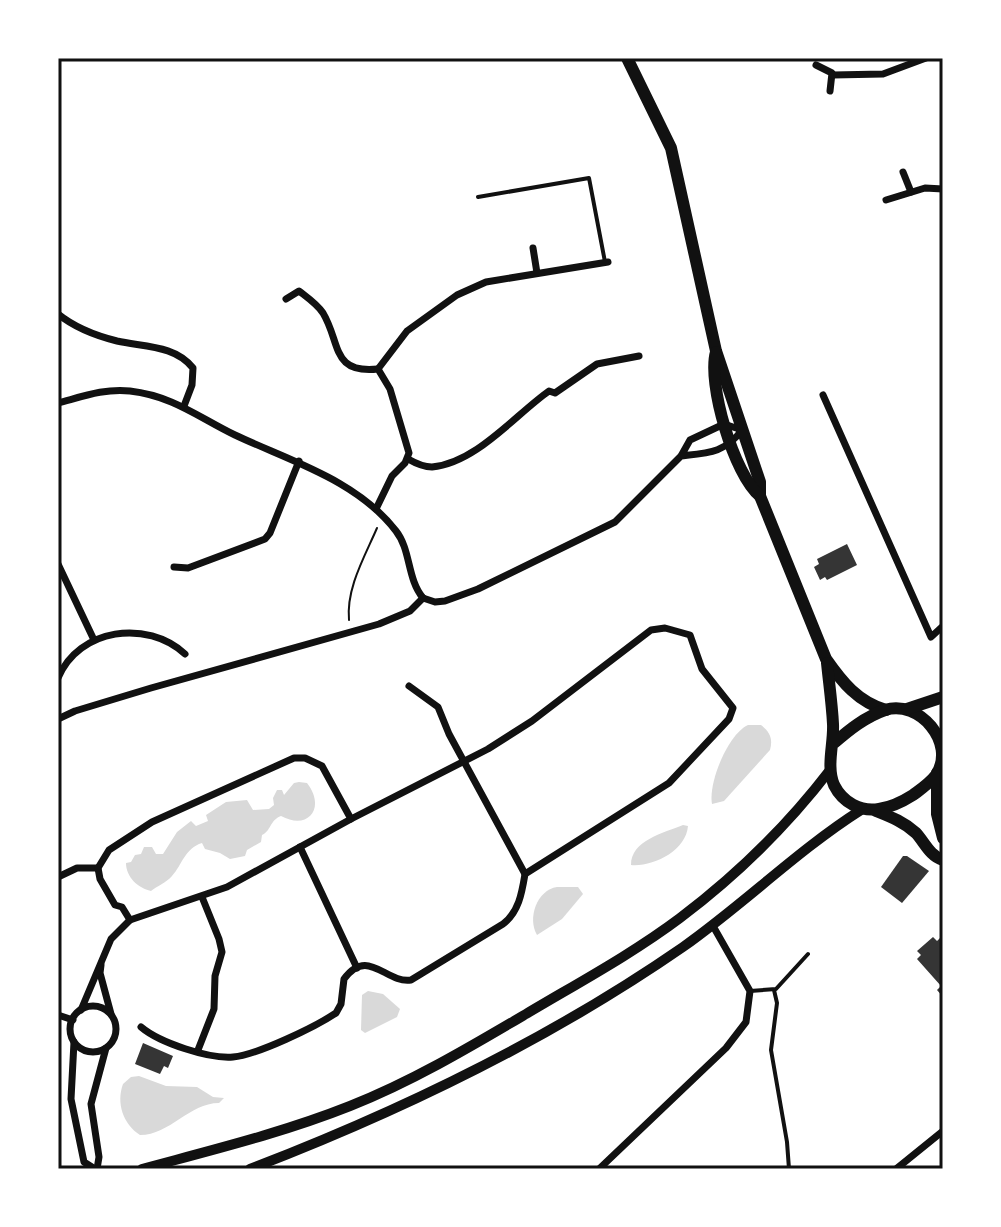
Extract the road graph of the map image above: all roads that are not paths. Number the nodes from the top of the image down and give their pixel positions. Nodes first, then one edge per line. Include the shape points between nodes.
1 (627, 58) edge
2 (926, 58) edge
3 (816, 65) dead end
4 (833, 75) junction
5 (830, 91) dead end
6 (903, 172) dead end
7 (943, 189) edge
8 (911, 192) junction
9 (478, 197) dead end
10 (886, 200) dead end
11 (533, 248) dead end
12 (606, 262) joint
13 (537, 273) junction
14 (286, 299) dead end
15 (58, 314) edge
16 (716, 351) junction
17 (639, 356) dead end
18 (378, 369) junction
19 (823, 395) dead end
20 (58, 403) edge
21 (184, 406) junction
22 (724, 424) junction
23 (742, 430) junction
24 (731, 445) junction
25 (681, 456) junction
26 (408, 459) junction
27 (299, 461) junction
28 (760, 496) junction
29 (376, 509) junction
30 (58, 564) edge
31 (174, 567) dead end
32 (423, 598) junction
33 (943, 626) edge
34 (94, 640) junction
35 (185, 654) dead end
36 (826, 659) junction
37 (59, 673) edge
38 (409, 686) dead end
39 (943, 697) edge
40 (907, 709) junction
41 (886, 710) junction
42 (58, 719) edge
43 (834, 743) junction
44 (942, 756) edge
45 (463, 762) junction
46 (830, 770) junction
47 (937, 773) junction
48 (867, 810) junction
49 (351, 819) junction
50 (943, 838) edge
51 (300, 847) junction
52 (943, 860) edge
53 (98, 868) junction
54 (525, 874) junction
55 (58, 877) edge
56 (202, 897) junction
57 (130, 920) junction
58 (713, 926) junction
59 (808, 954) dead end
60 (103, 959) junction
61 (357, 968) junction
62 (774, 990) junction
63 (750, 991) junction
64 (81, 1010) junction
65 (58, 1015) edge
66 (111, 1015) junction
67 (73, 1020) junction
68 (141, 1027) dead end
69 (74, 1041) junction
70 (106, 1048) junction
71 (198, 1050) junction
72 (943, 1131) edge
73 (96, 1169) edge
74 (142, 1169) edge
75 (250, 1169) edge
76 (599, 1169) edge
77 (789, 1169) edge
78 (896, 1169) edge

1 - 16 main road via 671,148
2 - 4 street via 883,74
3 - 4 street
4 - 5 street
6 - 8 street
7 - 8 street
8 - 10 street
9 - 12 lane via 589,178
11 - 13 street
12 - 13 street
13 - 18 street via 481,283 457,295 407,331
14 - 18 street via 299,291 317,305 347,365
15 - 21 street via 114,340 184,356 193,368
16 - 22 main road via 712,366
16 - 23 main road
17 - 26 street via 601,363 555,393 549,391 465,456 430,467
18 - 26 street via 402,423
19 - 33 street via 931,637
20 - 21 street via 124,391
21 - 27 street
22 - 23 street
22 - 24 main road
22 - 25 street via 690,440
23 - 24 street
23 - 28 main road
24 - 25 street
24 - 28 main road via 749,487
25 - 32 street via 615,522 478,589 443,602
26 - 29 street via 392,476
27 - 29 street
27 - 31 street via 265,539 188,568
28 - 36 main road
29 - 32 street via 401,539
30 - 34 street
32 - 42 street via 410,611 367,628
34 - 35 street via 142,633 168,641
34 - 37 street
36 - 41 main road via 856,696
36 - 43 main road
38 - 45 street via 438,707
39 - 40 main road
40 - 41 main road
40 - 44 main road via 933,727
41 - 43 main road via 857,723
43 - 46 main road
44 - 47 main road
45 - 49 street
45 - 54 street
45 - 54 street via 525,726 658,628 690,635 702,669 733,708 726,725 669,783
46 - 48 main road via 843,798
46 - 74 main road via 767,843 681,918 480,1041 346,1108
47 - 48 main road via 901,803
47 - 50 main road
48 - 52 main road via 901,822
48 - 58 main road via 833,829
49 - 51 street
49 - 53 street via 322,766 294,758 152,822 109,850
51 - 56 street
51 - 61 street
53 - 55 street via 77,868
53 - 57 street via 115,905
54 - 61 street via 512,917 420,977 402,981 376,967
56 - 57 street
56 - 71 street via 222,952 214,1009
57 - 60 street via 114,935
58 - 63 street
58 - 75 main road via 525,1045
59 - 62 lane
60 - 64 street
60 - 66 street via 99,971
61 - 71 street via 344,979 338,1011 323,1021 245,1055 221,1057
62 - 63 lane
62 - 77 lane via 772,1056
63 - 76 street via 746,1022 733,1041
64 - 66 street via 100,1007
64 - 67 street
65 - 67 street
66 - 70 street via 116,1033
67 - 69 street
68 - 71 street via 177,1047
69 - 70 street via 85,1050
69 - 73 street via 72,1107 84,1162
70 - 73 street via 91,1104
72 - 78 street

